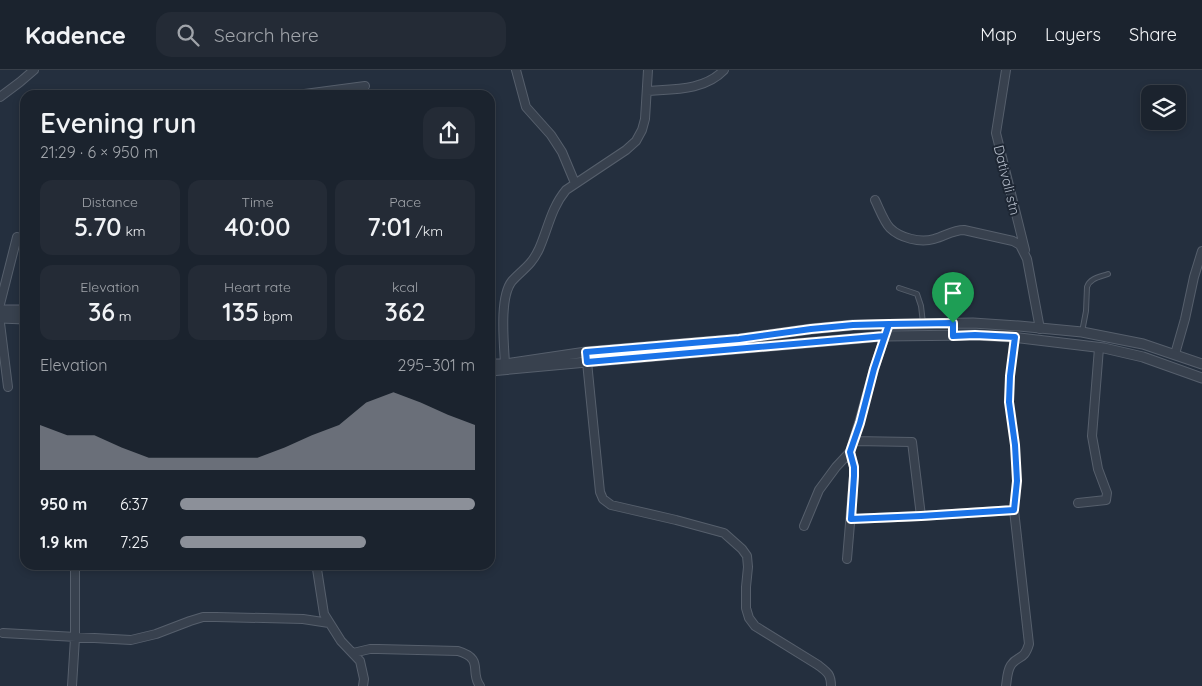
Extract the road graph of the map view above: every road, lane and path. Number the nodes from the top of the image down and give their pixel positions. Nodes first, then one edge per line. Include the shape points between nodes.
1 (34, 70) edge
2 (516, 70) edge
3 (648, 70) edge
4 (724, 70) edge
5 (1006, 70) edge
6 (365, 86) dead end
7 (335, 90) edge
8 (647, 91) junction
9 (2, 94) edge
10 (575, 183) junction
11 (875, 200) dead end
12 (17, 237) dead end
13 (1202, 251) edge
14 (1027, 259) junction
15 (1108, 274) dead end
16 (899, 288) dead end
17 (0, 304) edge
18 (0, 310) edge
19 (20, 310) edge
20 (0, 318) edge
21 (20, 320) edge
22 (0, 323) edge
23 (953, 323) junction
24 (889, 324) junction
25 (923, 324) junction
26 (1040, 329) junction
27 (1082, 332) junction
28 (885, 336) junction
29 (953, 336) junction
30 (1015, 337) junction
31 (1098, 348) junction
32 (1175, 354) junction
33 (586, 357) junction
34 (495, 364) edge
35 (505, 364) junction
36 (1202, 364) edge
37 (495, 371) edge
38 (1202, 378) edge
39 (8, 387) dead end
40 (854, 441) junction
41 (850, 452) junction
42 (1078, 503) dead end
43 (1014, 510) junction
44 (921, 516) junction
45 (851, 519) junction
46 (804, 526) dead end
47 (847, 559) dead end
48 (75, 570) edge
49 (317, 570) edge
50 (329, 623) junction
51 (3, 633) dead end
52 (74, 638) junction
53 (352, 653) junction
54 (72, 686) edge
55 (363, 686) edge
56 (480, 686) edge
57 (831, 686) edge
58 (1006, 686) edge

1 - 9 street
2 - 10 street via 526,107 562,152
3 - 8 street
4 - 8 street via 708,82 683,89
5 - 14 street, Dativali stn via 996,133
6 - 7 street
8 - 10 street via 645,119 636,141
10 - 35 street via 558,200 532,261 511,282 506,292
11 - 14 street via 889,227 901,236 930,240 964,230 1013,241 1020,245
12 - 17 street
13 - 32 street
14 - 26 street, Dativali stn
15 - 27 lane via 1088,284
16 - 25 lane via 917,294
18 - 19 street
20 - 21 street
22 - 39 street
23 - 25 street
23 - 26 street
23 - 29 street
24 - 25 street
24 - 28 street
24 - 33 street via 811,329
26 - 27 street
27 - 32 street
28 - 29 street
28 - 33 street
28 - 40 street
29 - 30 street
30 - 31 street
30 - 43 path via 1009,402 1017,481
31 - 38 street via 1143,357
31 - 42 street via 1092,436 1098,469 1107,493 1106,500
32 - 36 street
33 - 35 street
33 - 37 street
33 - 57 street via 603,499 612,505 724,533 747,556 746,608 749,618 755,626 828,672
34 - 35 street
40 - 41 street
40 - 44 street via 912,442
41 - 45 street via 854,467
41 - 46 street via 820,490
43 - 44 street
43 - 58 street via 1030,644 1024,656 1010,666
44 - 45 street
45 - 47 street
48 - 52 street
49 - 50 street via 324,614
50 - 52 street via 303,619 204,617 131,640
50 - 53 street
51 - 52 street
52 - 54 street
53 - 55 street via 360,661
53 - 56 street via 378,649 465,653 475,663

